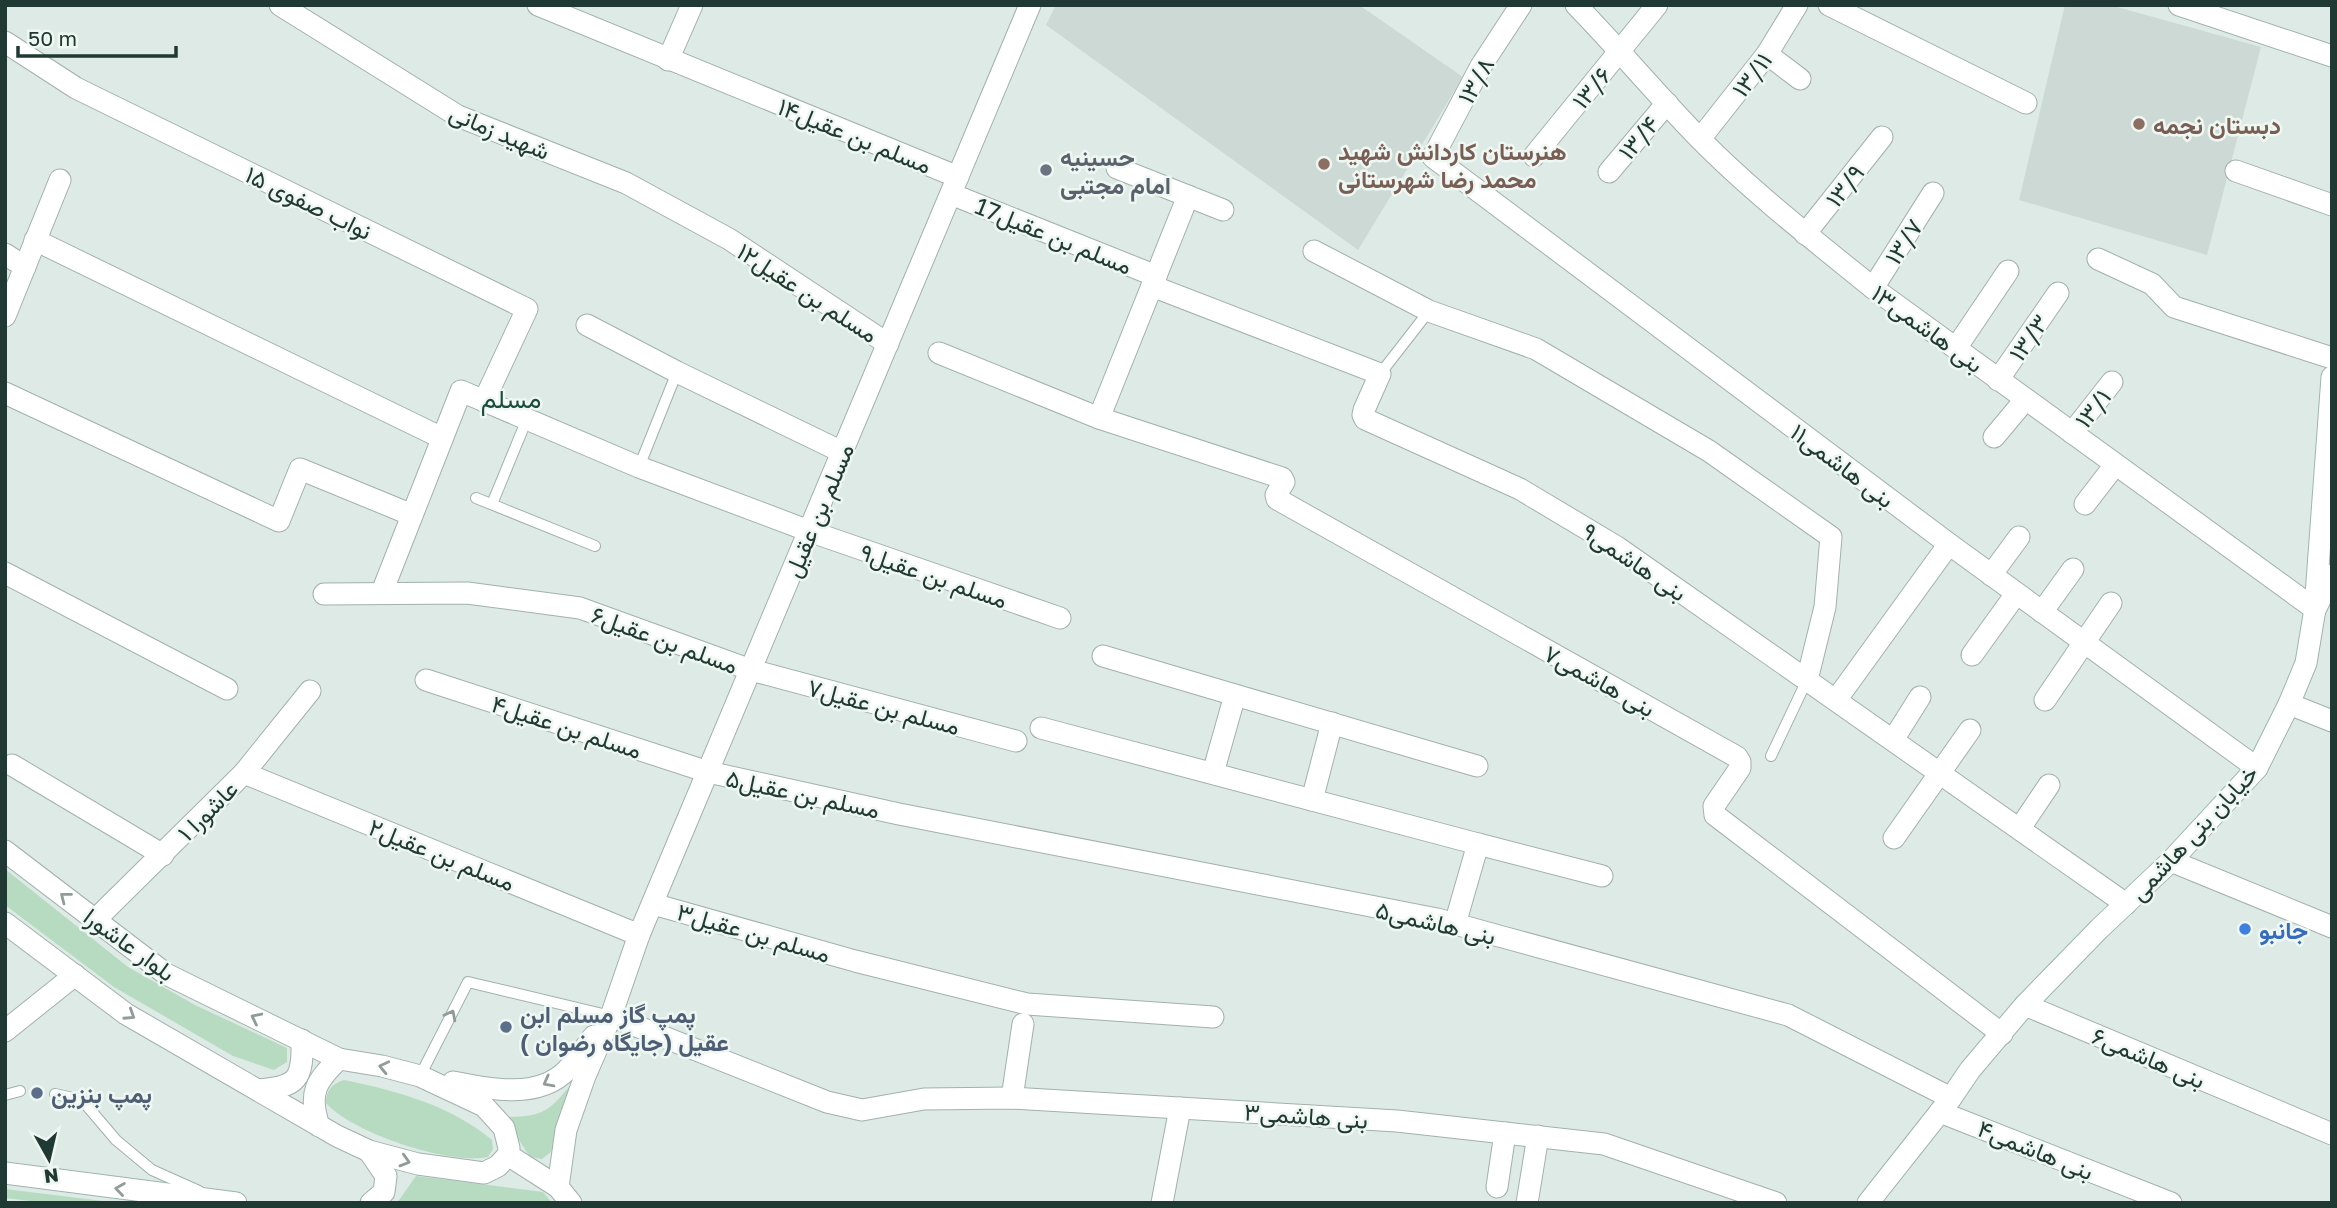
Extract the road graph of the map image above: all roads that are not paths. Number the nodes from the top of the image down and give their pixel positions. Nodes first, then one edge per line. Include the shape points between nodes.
1 (280, 5) edge
2 (538, 5) edge
3 (692, 5) edge
4 (1030, 5) edge
5 (1521, 5) edge
6 (1576, 5) edge
7 (1657, 5) edge
8 (1797, 5) edge
9 (1829, 5) edge
10 (2179, 5) edge
11 (5, 42) edge
12 (1621, 51) junction
13 (1767, 54) junction
14 (2332, 56) edge
15 (668, 60) junction
16 (1800, 79) dead end
17 (1667, 103) junction
18 (2026, 103) dead end
19 (1882, 136) dead end
20 (1700, 139) junction
21 (1534, 156) dead end
22 (1433, 157) joint
23 (1116, 168) dead end
24 (2236, 171) dead end
25 (1609, 172) dead end
26 (60, 180) dead end
27 (955, 185) junction
28 (1933, 194) dead end
29 (1188, 196) junction
30 (2332, 205) edge
31 (1223, 210) dead end
32 (1805, 234) junction
33 (729, 239) joint
34 (35, 240) junction
35 (1314, 251) dead end
36 (5, 254) edge
37 (2098, 260) dead end
38 (25, 267) junction
39 (2008, 271) dead end
40 (1154, 281) junction
41 (1873, 288) junction
42 (2058, 293) dead end
43 (1429, 311) junction
44 (5, 316) edge
45 (587, 325) dead end
46 (888, 344) junction
47 (1956, 348) junction
48 (939, 353) dead end
49 (2332, 358) edge
50 (677, 372) junction
51 (1380, 374) junction
52 (2332, 377) edge
53 (1998, 380) junction
54 (2112, 382) dead end
55 (5, 393) edge
56 (2025, 400) junction
57 (484, 401) junction
58 (1100, 418) junction
59 (527, 419) junction
60 (2072, 433) junction
61 (1994, 437) dead end
62 (442, 438) junction
63 (842, 453) junction
64 (2115, 464) junction
65 (639, 467) junction
66 (476, 498) dead end
67 (492, 504) junction
68 (2085, 504) dead end
69 (412, 515) junction
70 (809, 531) junction
71 (2019, 537) dead end
72 (1950, 544) junction
73 (595, 546) dead end
74 (2073, 569) dead end
75 (5, 573) edge
76 (1991, 575) junction
77 (2332, 575) edge
78 (382, 592) junction
79 (324, 594) dead end
80 (2016, 594) junction
81 (2111, 603) dead end
82 (2315, 609) junction
83 (2042, 612) junction
84 (1060, 618) dead end
85 (2084, 643) junction
86 (1972, 655) dead end
87 (1103, 656) dead end
88 (751, 670) junction
89 (426, 680) dead end
90 (1807, 680) junction
91 (227, 689) dead end
92 (310, 691) dead end
93 (1235, 695) junction
94 (1920, 697) dead end
95 (1836, 700) junction
96 (2046, 700) dead end
97 (2289, 704) junction
98 (2332, 722) edge
99 (1332, 723) junction
100 (1041, 727) dead end
101 (1970, 730) dead end
102 (1894, 740) junction
103 (1016, 741) dead end
104 (1771, 756) dead end
105 (12, 765) dead end
106 (1478, 766) dead end
107 (2257, 768) junction
108 (708, 772) junction
109 (244, 773) junction
110 (1213, 773) junction
111 (1941, 773) junction
112 (2049, 785) dead end
113 (1312, 800) junction
114 (899, 814) joint
115 (2020, 828) junction
116 (1894, 838) dead end
117 (1478, 844) junction
118 (5, 851) edge
119 (163, 855) junction
120 (2171, 861) junction
121 (1602, 876) dead end
122 (653, 904) junction
123 (2126, 904) junction
124 (95, 920) junction
125 (5, 923) edge
126 (1455, 924) junction
127 (2332, 927) edge
128 (639, 935) junction
129 (75, 975) junction
130 (2025, 1005) junction
131 (611, 1016) junction
132 (1213, 1017) dead end
133 (1023, 1024) dead end
134 (5, 1031) edge
135 (2002, 1034) junction
136 (302, 1040) junction
137 (339, 1059) junction
138 (420, 1076) junction
139 (258, 1090) junction
140 (20, 1091) dead end
141 (55, 1094) dead end
142 (5, 1095) edge
143 (1012, 1098) junction
144 (1946, 1105) junction
145 (1180, 1108) junction
146 (320, 1125) junction
147 (1505, 1133) junction
148 (2332, 1134) edge
149 (1538, 1136) junction
150 (369, 1151) junction
151 (508, 1155) junction
152 (5, 1173) edge
153 (1497, 1186) dead end
154 (565, 1195) edge
155 (228, 1202) edge
156 (371, 1203) edge
157 (1162, 1203) edge
158 (1527, 1203) edge
159 (1776, 1203) edge
160 (1868, 1203) edge
161 (2171, 1203) edge

1 - 33 street, شهید زمانی via 458,116 626,183
2 - 15 street, مسلم بن عقیل۱۴
3 - 15 street
4 - 27 street, مسلم بن عقیل
5 - 22 street, ۱۳/۸ via 1481,66
6 - 12 street, بنی هاشمی۱۳
7 - 12 street, ۱۳/۶
8 - 13 street, ۱۳/۱۱
9 - 18 street
10 - 14 street
11 - 57 street, نواب صفوی ۱۵ via 76,88 527,309
12 - 17 street, بنی هاشمی۱۳
12 - 21 street, ۱۳/۶
13 - 16 street
13 - 20 street, ۱۳/۱۱
15 - 27 street, مسلم بن عقیل۱۴
17 - 20 street, بنی هاشمی۱۳
17 - 25 street, ۱۳/۴
19 - 32 street, ۱۳/۹
20 - 32 street, بنی هاشمی۱۳
22 - 72 street, بنی هاشمی۱۱
23 - 29 street
24 - 30 street
26 - 34 street
27 - 40 street, مسلم بن عقیل17
27 - 46 street, مسلم بن عقیل
28 - 41 street, ۱۳/۷
29 - 31 street
29 - 40 street
32 - 41 street, بنی هاشمی۱۳
33 - 46 street, مسلم بن عقیل۱۲
34 - 38 street
34 - 62 street
35 - 43 street
36 - 38 street
37 - 49 street via 2152,284 2174,307
38 - 44 street
39 - 47 street
40 - 51 street
40 - 58 street
41 - 47 street, بنی هاشمی۱۳
42 - 53 street, ۱۳/۳
43 - 51 lane
43 - 90 street via 1535,349 1709,452 1831,537 1825,607
45 - 50 street
46 - 63 street, مسلم بن عقیل
47 - 53 street, بنی هاشمی۱۳
48 - 58 street
50 - 63 street
50 - 65 lane
51 - 90 street, بنی هاشمی۹ via 1364,410 1365,419 1520,489 1617,547
52 - 82 street, خیابان بنی هاشمی
53 - 56 street, بنی هاشمی۱۳
54 - 60 street, ۱۳/۱
55 - 69 street via 279,521 300,469
56 - 60 street, بنی هاشمی۱۳
56 - 61 street
57 - 59 street, مسلم بن عقیل۹
57 - 62 street via 461,391
58 - 135 street, بنی هاشمی۷ via 1282,478 1277,499 1737,757 1740,768 1714,806 1715,815
59 - 65 street, مسلم بن عقیل۹
59 - 67 lane
60 - 64 street, بنی هاشمی۱۳
62 - 69 street
63 - 70 street, مسلم بن عقیل
64 - 68 street
64 - 82 street, بنی هاشمی۱۳
65 - 70 street, مسلم بن عقیل۹
66 - 67 lane
67 - 73 lane
69 - 78 street
70 - 84 street, مسلم بن عقیل۹
70 - 88 street, مسلم بن عقیل
71 - 76 street
72 - 76 street, بنی هاشمی۱۱
72 - 95 street
74 - 83 street
75 - 91 street
76 - 80 street, بنی هاشمی۱۱
77 - 82 street
78 - 79 street, مسلم بن عقیل۶
78 - 88 street, مسلم بن عقیل۶ via 467,593 580,608
80 - 83 street, بنی هاشمی۱۱
80 - 86 street
81 - 85 street
82 - 97 street, خیابان بنی هاشمی via 2306,663
83 - 85 street, بنی هاشمی۱۱
85 - 96 street
85 - 107 street, بنی هاشمی۱۱
87 - 93 street
88 - 103 street, مسلم بن عقیل۷
88 - 108 street, مسلم بن عقیل
89 - 108 street, مسلم بن عقیل۴
90 - 95 street, بنی هاشمی۹
90 - 104 lane
92 - 109 street, عاشورا ۱
93 - 99 street
93 - 110 street
94 - 102 street
95 - 102 street, بنی هاشمی۹
97 - 98 street
97 - 107 street, خیابان بنی هاشمی
99 - 106 street
99 - 113 street
100 - 110 street
101 - 111 street
102 - 111 street, بنی هاشمی۹
105 - 119 street
107 - 120 street, خیابان بنی هاشمی
108 - 114 street, مسلم بن عقیل۵
108 - 122 street, مسلم بن عقیل
109 - 119 street, عاشورا ۱
109 - 128 street, مسلم بن عقیل۲
110 - 113 street
111 - 115 street, بنی هاشمی۹
111 - 116 street
112 - 115 street
113 - 117 street
114 - 126 street, بنی هاشمی۵
115 - 123 street, بنی هاشمی۹
117 - 121 street
117 - 126 street
124 -> 118 street, بلوار عاشورا
119 - 124 street, عاشورا ۱
120 - 123 street, خیابان بنی هاشمی
120 - 127 street
122 - 128 street, مسلم بن عقیل
122 - 132 street, مسلم بن عقیل۳ via 1027,1004
123 - 130 street, خیابان بنی هاشمی
136 -> 124 street, بلوار عاشورا via 166,974
125 - 129 street
126 - 144 street, بنی هاشمی۵ via 1788,1015
128 - 131 street, مسلم بن عقیل
129 - 134 street
129 -> 139 street via 127,1014
130 - 135 street, خیابان بنی هاشمی
130 - 148 street, ۶بنی هاشمی
131 -> 138 street via 565,1072 535,1088 490,1089
138 -> 131 lane via 468,982
131 - 143 street, بنی هاشمی۳ via 827,1102 862,1110 924,1099
131 - 154 street, مسلم بن عقیل via 566,1130
133 - 143 street
135 - 144 street, خیابان بنی هاشمی
136 - 137 street, بلوار عاشورا
136 - 139 street via 303,1063 296,1080 283,1088
138 -> 137 street, بلوار عاشورا
137 - 146 street via 314,1090
138 - 151 street via 484,1105 504,1128
139 - 146 street
140 - 142 lane
141 - 155 lane via 82,1100 117,1140 152,1170
143 - 145 street, بنی هاشمی۳
144 - 160 street, خیابان بنی هاشمی
144 - 161 street, ۴بنی هاشمی
145 - 147 street, بنی هاشمی۳ via 1396,1121
145 - 157 street
146 - 150 street
147 - 149 street, بنی هاشمی۳
147 - 153 street
149 - 158 street
149 - 159 street, بنی هاشمی۳ via 1604,1144
150 -> 151 street via 418,1164 484,1173
150 - 156 street via 386,1176 384,1192
151 - 154 street
155 -> 152 street

